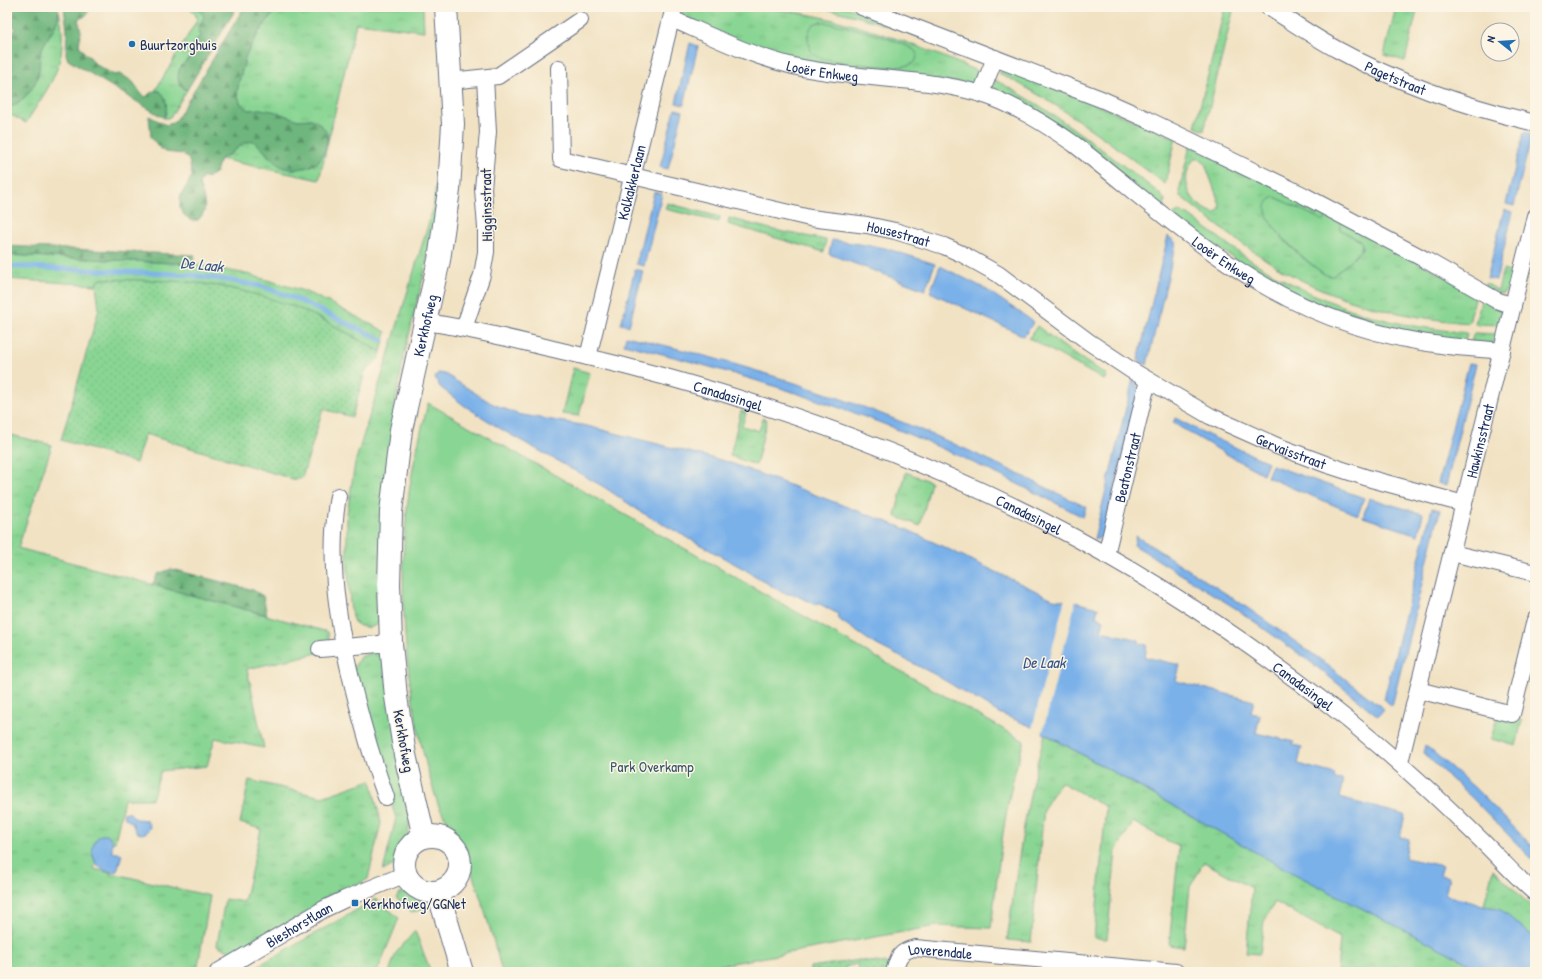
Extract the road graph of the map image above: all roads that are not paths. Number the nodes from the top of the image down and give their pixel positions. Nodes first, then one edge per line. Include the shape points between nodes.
1 (446, 7) edge
2 (862, 7) edge
3 (1268, 7) edge
4 (673, 13) edge
5 (580, 20) dead end
6 (995, 58) junction
7 (559, 68) dead end
8 (485, 78) junction
9 (450, 80) junction
10 (980, 93) junction
11 (1535, 123) edge
12 (633, 176) junction
13 (1535, 216) edge
14 (1513, 306) junction
15 (426, 322) junction
16 (464, 328) junction
17 (1502, 351) junction
18 (588, 357) junction
19 (1131, 370) joint
20 (1148, 380) junction
21 (338, 496) dead end
22 (1464, 504) junction
23 (1452, 553) junction
24 (1106, 555) junction
25 (1535, 573) edge
26 (1535, 620) edge
27 (391, 643) junction
28 (344, 647) junction
29 (320, 649) dead end
30 (1418, 690) junction
31 (1400, 762) junction
32 (386, 797) dead end
33 (424, 837) junction
34 (406, 874) junction
35 (438, 892) junction
36 (1535, 893) edge
37 (1025, 965) edge
38 (218, 972) edge
39 (462, 972) edge
40 (894, 972) edge
41 (1176, 972) edge

1 - 9 street, Kerkhofweg
2 - 6 street
3 - 11 street, Pagetstraat via 1338,50 1403,81 1463,104
4 - 10 street, Looër Enkweg via 745,49 792,65 830,73 946,85
4 - 12 street, Kolkakkerlaan
5 - 8 street via 508,71
6 - 10 street
6 - 14 street via 1101,99 1269,178 1496,300
7 - 12 street, Housestraat via 561,159
8 - 9 street
8 - 16 street, Higginsstraat via 488,132 482,190 487,235 486,252 482,275
9 - 15 street, Kerkhofweg via 453,124 449,190 439,260
10 - 17 street, Looër Enkweg via 1013,107 1052,129 1216,254 1255,281 1287,298 1344,322 1399,337 1448,346
12 - 18 street, Kolkakkerlaan
12 - 19 street, Housestraat via 810,218 895,231 944,246 998,274
13 - 14 street, Hawkinsstraat
14 - 17 street, Hawkinsstraat
15 - 16 street, Canadasingel
15 - 27 street, Kerkhofweg via 404,412 391,512
16 - 18 street, Canadasingel
17 - 22 street, Hawkinsstraat
18 - 24 street, Canadasingel via 728,394 874,445 969,486 1049,524
19 - 20 street, Gervaisstraat
20 - 22 street, Gervaisstraat via 1210,416 1277,446 1371,479
20 - 24 street, Beatonstraat
21 - 28 street, Kerkhofweg via 333,559
22 - 23 street, Hawkinsstraat
23 - 25 street
23 - 30 street, Hawkinsstraat
24 - 31 street, Canadasingel via 1187,604 1265,657
26 - 30 street via 1512,714
27 - 28 street
27 - 33 street, Kerkhofweg via 405,755
28 - 29 street
28 - 32 street, Kerkhofweg via 362,727
30 - 31 street, Hawkinsstraat
31 - 36 street, Canadasingel
33 - 34 street via 414,842 407,852 404,863
33 - 35 street via 437,836 449,842 457,851 460,864 458,876 450,886
34 - 35 street via 413,886 425,892
34 - 38 street, Bieshorstlaan via 345,899
35 - 39 street
37 - 40 street, Loverendale via 915,948 902,952
37 - 41 street

